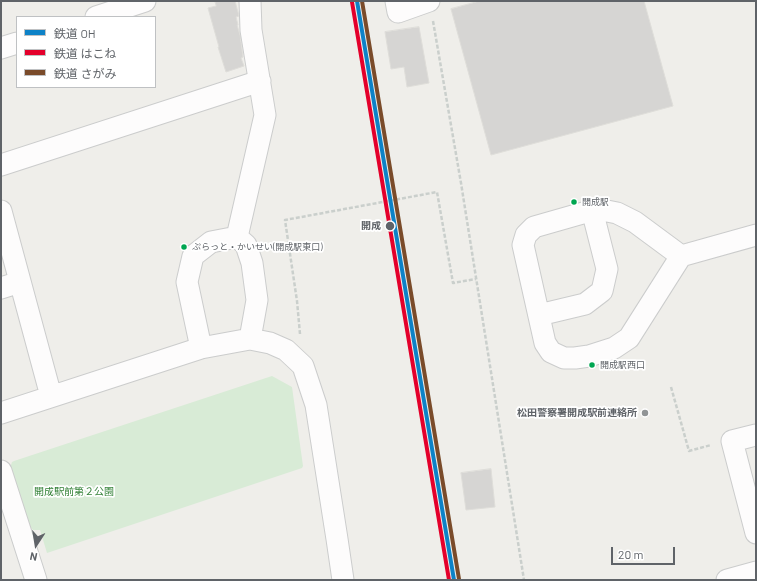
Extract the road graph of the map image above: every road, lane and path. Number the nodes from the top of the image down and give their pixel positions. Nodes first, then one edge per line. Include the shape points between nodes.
1 (145, 1) edge
2 (250, 1) edge
3 (396, 1) edge
4 (430, 7) edge
5 (99, 16) edge
6 (16, 43) edge
7 (1, 48) edge
8 (260, 81) junction
9 (1, 165) edge
10 (592, 210) junction
11 (1, 211) edge
12 (756, 235) edge
13 (237, 237) junction
14 (681, 256) junction
15 (476, 279) junction
16 (10, 285) edge
17 (297, 301) dead end
18 (539, 315) junction
19 (250, 339) junction
20 (201, 348) junction
21 (671, 387) dead end
22 (51, 396) junction
23 (1, 413) edge
24 (756, 435) edge
25 (717, 443) dead end
26 (1, 470) edge
27 (756, 533) edge
28 (756, 572) edge
29 (36, 580) edge
30 (343, 580) edge
31 (524, 580) edge
32 (727, 580) edge

1 - 5 street
2 - 8 street via 251,30
3 - 4 street via 398,12
4 - 15 path
6 - 7 street
8 - 9 street
8 - 13 street via 265,115
10 - 14 street via 616,213 634,222
10 - 18 street via 607,269 602,291 585,304
10 - 18 street via 534,227 526,235 523,245
11 - 16 street
12 - 14 street
13 - 19 street via 246,245 252,263 257,300
13 - 20 street via 211,242 193,256 187,282
14 - 18 street via 629,338 614,348 589,356 564,358 552,352 545,343
15 - 17 path via 453,282 437,192 285,220
15 - 31 path
16 - 22 street
19 - 20 street
19 - 30 street via 270,343 286,350 303,366 316,405
20 - 22 street
21 - 25 path via 689,451
22 - 23 street
24 - 27 street via 732,441
26 - 29 street
28 - 32 street

